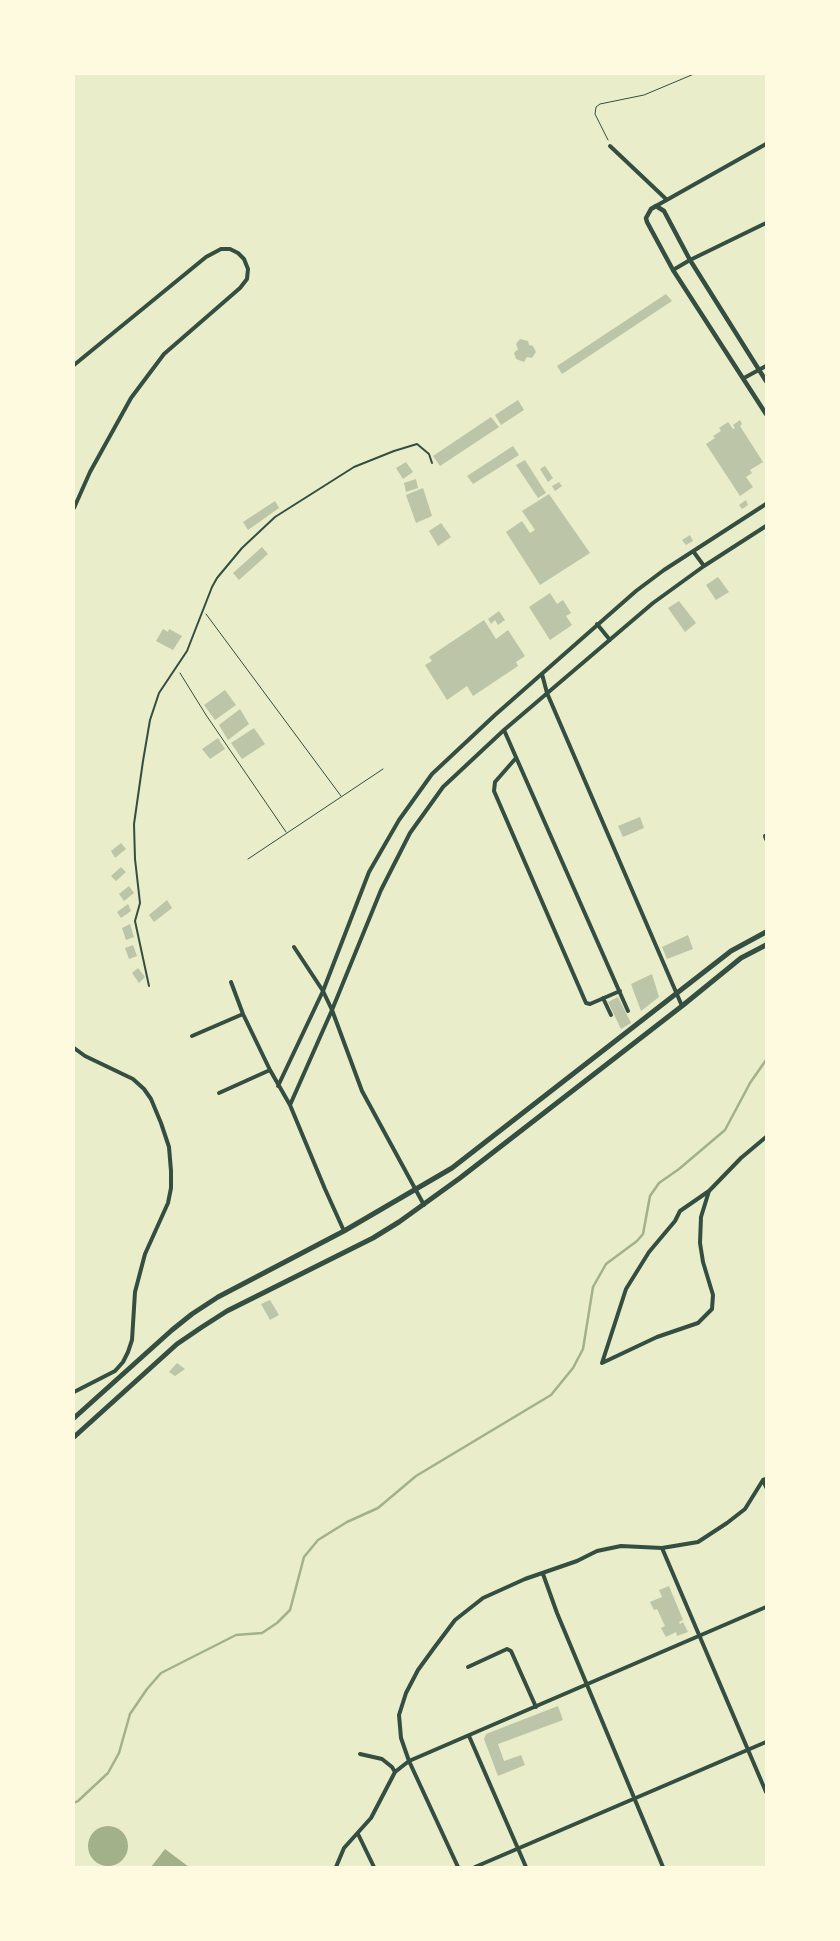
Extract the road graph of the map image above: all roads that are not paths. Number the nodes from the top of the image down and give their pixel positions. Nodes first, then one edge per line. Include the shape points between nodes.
1 (766, 144) edge
2 (610, 146) road end
3 (666, 199) junction
4 (656, 206) junction
5 (766, 223) edge
6 (690, 260) junction
7 (673, 270) junction
8 (74, 364) edge
9 (766, 366) edge
10 (759, 370) junction
11 (744, 378) junction
12 (766, 381) edge
13 (766, 414) edge
14 (432, 463) dead end
15 (766, 504) edge
16 (74, 508) edge
17 (766, 526) edge
18 (693, 551) junction
19 (704, 566) junction
20 (597, 624) junction
21 (610, 640) junction
22 (542, 674) junction
23 (547, 693) junction
24 (504, 730) junction
25 (516, 758) junction
26 (766, 932) edge
27 (766, 945) edge
28 (294, 947) dead end
29 (231, 982) dead end
30 (149, 986) dead end
31 (323, 991) junction
32 (620, 991) junction
33 (677, 994) junction
34 (603, 998) junction
35 (682, 1006) junction
36 (332, 1010) junction
37 (628, 1011) dead end
38 (243, 1014) junction
39 (611, 1016) dead end
40 (192, 1036) dead end
41 (74, 1048) edge
42 (270, 1070) junction
43 (278, 1086) junction
44 (219, 1093) dead end
45 (290, 1105) junction
46 (766, 1138) edge
47 (416, 1189) junction
48 (709, 1191) junction
49 (424, 1205) junction
50 (344, 1231) junction
51 (74, 1392) edge
52 (74, 1418) edge
53 (74, 1437) edge
54 (765, 1480) edge
55 (766, 1487) edge
56 (662, 1548) junction
57 (543, 1574) junction
58 (766, 1607) edge
59 (700, 1636) junction
60 (468, 1667) dead end
61 (587, 1685) junction
62 (536, 1707) junction
63 (469, 1736) junction
64 (766, 1742) edge
65 (748, 1750) junction
66 (360, 1754) dead end
67 (409, 1761) junction
68 (395, 1772) junction
69 (766, 1792) edge
70 (634, 1799) junction
71 (358, 1834) junction
72 (518, 1849) junction
73 (336, 1867) edge
74 (374, 1867) edge
75 (458, 1867) edge
76 (475, 1867) edge
77 (526, 1867) edge
78 (663, 1867) edge

1 - 3 street
2 - 3 street
3 - 4 street
4 - 6 street via 664,211
4 - 7 street via 646,218
5 - 6 street
6 - 7 street
6 - 10 street
7 - 11 street
8 - 16 street via 206,257 230,248 244,259 247,278 240,288 164,354 132,398 90,472
9 - 10 street
10 - 11 street
10 - 12 street
11 - 13 street
14 - 30 lane via 429,454 417,444 354,467 275,517 242,548 218,578 187,651 160,693 150,720 134,824 134,859 140,903 135,922
15 - 18 street
17 - 19 street
18 - 19 street
18 - 20 street
19 - 21 street
20 - 21 street
20 - 22 street
21 - 23 street
22 - 23 street
22 - 31 street via 432,774 398,820 369,872
23 - 24 street
23 - 33 street
24 - 25 street
24 - 36 street via 443,788 410,833 381,890
25 - 32 street
25 - 34 street via 495,782 494,790 586,1003
26 - 33 main road via 731,951
27 - 35 main road via 741,958
28 - 31 street
29 - 38 street
31 - 36 street
31 - 43 street
32 - 34 street
32 - 37 street
33 - 35 street
33 - 47 main road via 452,1168
34 - 39 street
35 - 49 main road
36 - 45 street
36 - 47 street via 362,1091
38 - 40 street
38 - 42 street
41 - 51 street via 144,1088 161,1123 168,1147 171,1188 134,1292 132,1340 128,1352 115,1370
42 - 43 street
42 - 44 street
43 - 45 street
45 - 50 street
46 - 48 street
47 - 49 street
47 - 50 main road
48 - 48 street via 701,1217 700,1243 713,1295 712,1309 698,1323 657,1337 602,1364 626,1289 680,1211
49 - 53 main road via 373,1238 202,1326 177,1344
50 - 52 main road via 192,1314
54 - 55 street
54 - 56 street via 745,1508 708,1536 698,1542
56 - 57 street via 621,1546 597,1551
56 - 59 street
57 - 61 street
57 - 67 street via 483,1598 455,1620 423,1663 406,1692 399,1715 401,1738
58 - 59 street
59 - 61 street
59 - 65 street
60 - 62 street via 511,1650
61 - 62 street
61 - 70 street
62 - 63 street
63 - 67 street
63 - 72 street
64 - 65 street
65 - 69 street
65 - 70 street
66 - 68 street via 382,1759
67 - 68 street
67 - 75 street
68 - 71 street via 371,1818
70 - 72 street
70 - 78 street
71 - 73 street via 344,1848
71 - 74 street
72 - 76 street
72 - 77 street

